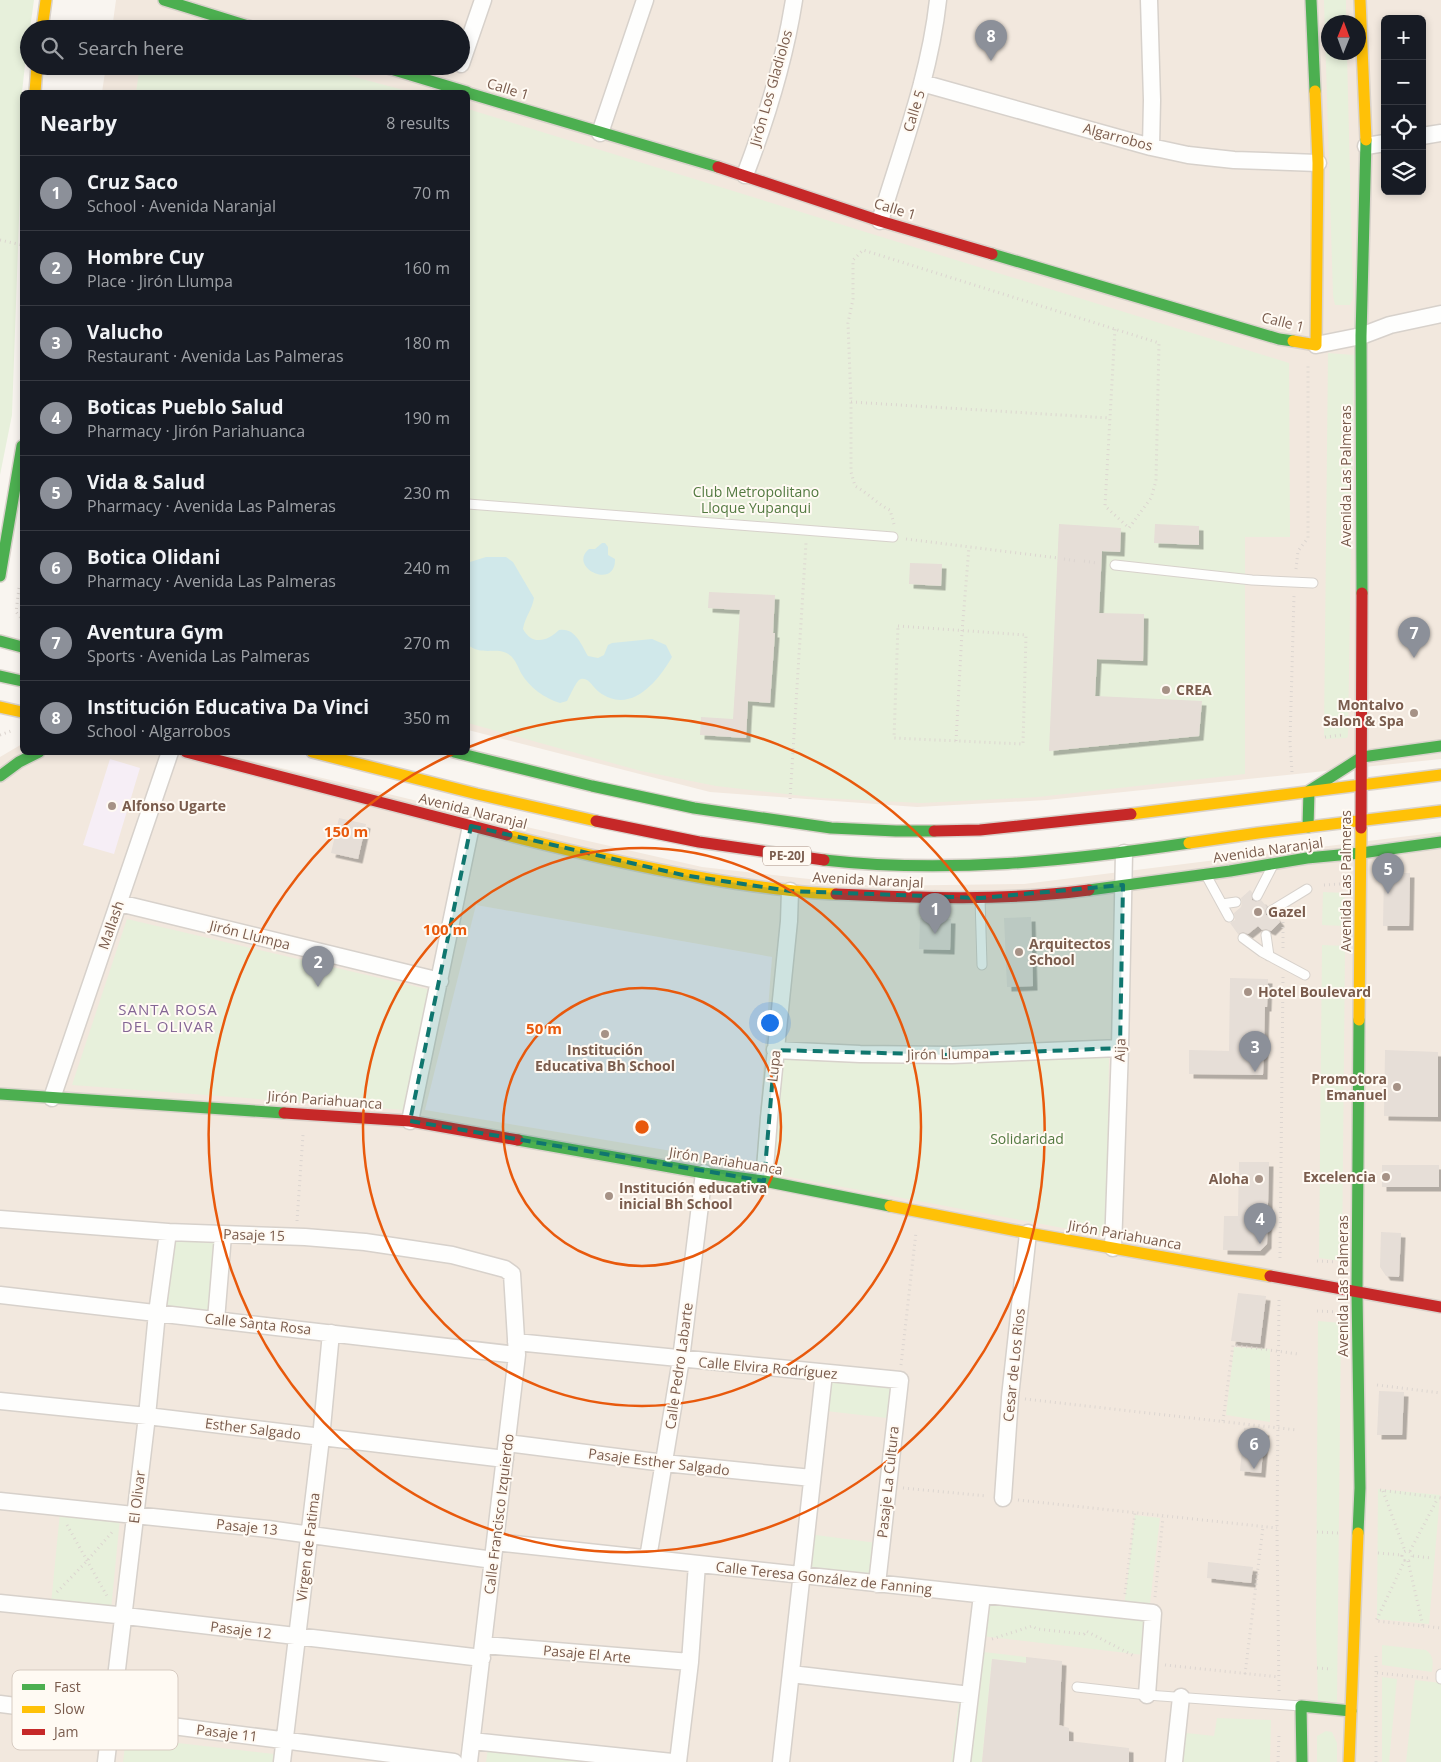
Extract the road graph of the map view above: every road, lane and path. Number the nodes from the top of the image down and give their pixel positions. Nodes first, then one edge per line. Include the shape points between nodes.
1 (46, 0) edge
2 (164, 0) edge
3 (483, 0) edge
4 (645, 0) edge
5 (794, 0) edge
6 (938, 0) edge
7 (1149, 0) edge
8 (1312, 0) edge
9 (1360, 0) edge
10 (43, 20) edge
11 (229, 20) edge
12 (470, 38) edge
13 (36, 75) edge
14 (410, 75) edge
15 (461, 75) edge
16 (922, 83) junction
17 (35, 90) edge
18 (459, 90) edge
19 (462, 90) edge
20 (470, 93) edge
21 (1441, 132) edge
22 (600, 133) junction
23 (1426, 135) edge
24 (1381, 144) edge
25 (1366, 146) junction
26 (1151, 147) junction
27 (1318, 163) junction
28 (745, 175) junction
29 (880, 221) junction
30 (0, 240) edge
31 (20, 245) edge
32 (1441, 314) edge
33 (1115, 329) junction
34 (1361, 336) junction
35 (1316, 345) junction
36 (1308, 364) dead end
37 (851, 402) junction
38 (1109, 418) junction
39 (20, 458) edge
40 (470, 504) edge
41 (807, 530) junction
42 (893, 537) junction
43 (969, 547) junction
44 (1058, 558) dead end
45 (1064, 559) dead end
46 (1077, 561) dead end
47 (1084, 561) dead end
48 (1097, 563) dead end
49 (1115, 565) dead end
50 (0, 576) edge
51 (1295, 582) junction
52 (20, 583) dead end
53 (1313, 583) dead end
54 (20, 617) edge
55 (962, 632) junction
56 (0, 641) edge
57 (20, 646) edge
58 (0, 676) edge
59 (20, 681) edge
60 (0, 707) edge
61 (20, 712) edge
62 (1348, 734) dead end
63 (1325, 737) dead end
64 (956, 741) junction
65 (1441, 746) edge
66 (33, 755) edge
67 (169, 755) edge
68 (198, 755) edge
69 (324, 755) edge
70 (466, 755) edge
71 (1362, 757) junction
72 (1441, 775) edge
73 (0, 776) edge
74 (1292, 777) dead end
75 (1361, 784) junction
76 (1309, 792) junction
77 (790, 806) dead end
78 (1441, 811) edge
79 (1361, 822) junction
80 (472, 826) junction
81 (1308, 827) junction
82 (1441, 842) edge
83 (1124, 853) junction
84 (1361, 853) junction
85 (1274, 864) junction
86 (1206, 874) junction
87 (1343, 883) dead end
88 (1123, 885) junction
89 (1324, 885) dead end
90 (1307, 889) dead end
91 (790, 891) junction
92 (1257, 896) dead end
93 (980, 898) junction
94 (1236, 902) dead end
95 (119, 903) junction
96 (1222, 904) junction
97 (1284, 909) dead end
98 (1271, 911) dead end
99 (1229, 917) dead end
100 (1266, 935) dead end
101 (1243, 938) dead end
102 (1269, 956) junction
103 (1283, 956) dead end
104 (982, 965) dead end
105 (1283, 968) dead end
106 (1305, 975) dead end
107 (440, 981) junction
108 (1120, 1048) junction
109 (775, 1050) junction
110 (0, 1094) edge
111 (52, 1098) junction
112 (304, 1113) junction
113 (410, 1121) junction
114 (704, 1173) junction
115 (1320, 1174) dead end
116 (1343, 1175) dead end
117 (764, 1181) junction
118 (919, 1211) junction
119 (0, 1219) edge
120 (168, 1232) junction
121 (1028, 1233) junction
122 (223, 1234) junction
123 (296, 1237) junction
124 (1113, 1248) junction
125 (1271, 1258) dead end
126 (1280, 1259) junction
127 (1317, 1261) dead end
128 (1336, 1262) dead end
129 (1281, 1266) dead end
130 (505, 1269) joint
131 (1279, 1289) dead end
132 (1357, 1292) junction
133 (0, 1295) edge
134 (1441, 1307) edge
135 (1317, 1311) dead end
136 (1336, 1312) dead end
137 (157, 1313) junction
138 (216, 1320) junction
139 (331, 1332) junction
140 (516, 1348) junction
141 (1279, 1351) junction
142 (1298, 1354) dead end
143 (681, 1359) junction
144 (824, 1373) junction
145 (900, 1380) junction
146 (1375, 1384) dead end
147 (1441, 1393) edge
148 (1010, 1397) junction
149 (0, 1401) edge
150 (147, 1416) junction
151 (1223, 1422) junction
152 (1278, 1428) junction
153 (1298, 1430) dead end
154 (321, 1438) junction
155 (507, 1443) junction
156 (505, 1460) junction
157 (664, 1464) junction
158 (812, 1478) junction
159 (888, 1487) junction
160 (1376, 1490) dead end
161 (1383, 1491) junction
162 (1002, 1498) junction
163 (1440, 1498) edge
164 (0, 1501) edge
165 (57, 1507) junction
166 (1136, 1513) junction
167 (131, 1515) junction
168 (1163, 1516) junction
169 (1263, 1527) junction
170 (1277, 1528) junction
171 (1317, 1532) dead end
172 (1339, 1533) dead end
173 (310, 1534) junction
174 (495, 1542) junction
175 (1410, 1551) junction
176 (1376, 1553) dead end
177 (1404, 1553) junction
178 (1413, 1556) junction
179 (648, 1558) junction
180 (1432, 1558) dead end
181 (493, 1560) junction
182 (87, 1561) junction
183 (1407, 1561) junction
184 (697, 1564) junction
185 (801, 1576) junction
186 (877, 1584) junction
187 (982, 1595) junction
188 (0, 1603) edge
189 (42, 1607) junction
190 (1124, 1610) junction
191 (1153, 1613) junction
192 (121, 1616) junction
193 (1423, 1626) junction
194 (1441, 1628) edge
195 (298, 1636) junction
196 (976, 1644) junction
197 (483, 1651) junction
198 (1376, 1653) dead end
199 (690, 1662) junction
200 (1148, 1663) junction
201 (1317, 1668) dead end
202 (1338, 1669) dead end
203 (116, 1670) edge
204 (1377, 1672) junction
205 (791, 1674) junction
206 (1245, 1674) junction
207 (1441, 1674) edge
208 (1279, 1677) junction
209 (1441, 1679) edge
210 (1077, 1687) dead end
211 (970, 1695) junction
212 (1147, 1695) junction
213 (1181, 1697) junction
214 (1279, 1704) junction
215 (1301, 1706) junction
216 (1351, 1711) junction
217 (178, 1727) edge
218 (284, 1740) junction
219 (472, 1741) junction
220 (282, 1762) edge
221 (454, 1762) edge
222 (469, 1762) edge
223 (672, 1762) edge
224 (678, 1762) edge
225 (781, 1762) edge
226 (962, 1762) edge
227 (1174, 1762) edge
228 (1302, 1762) edge
229 (1349, 1762) edge
230 (1376, 1762) edge

1 - 10 main road
2 - 11 main road
3 - 12 street
4 - 22 street
5 - 28 street, Jirón Los Gladiolos via 776,78
6 - 16 street, Calle 5 via 935,29
7 - 26 street
8 - 27 main road
9 - 25 main road, Avenida Las Palmeras
13 - 17 main road
14 - 18 main road, Calle 1
15 - 19 street
16 - 26 street, Algarrobos
16 - 29 street, Calle 5
20 - 22 main road, Calle 1
21 - 23 street
22 - 28 main road, Calle 1
24 - 25 street
25 - 34 main road, Avenida Las Palmeras
26 - 27 street, Algarrobos via 1234,160
27 - 35 main road
28 - 29 main road, Calle 1
29 - 35 main road, Calle 1 via 1279,338
30 - 31 path
32 - 34 street via 1390,325
33 - 37 path via 863,250 853,260 853,299 848,323
33 - 38 path
33 - 38 path via 1159,343 1156,481 1151,498 1129,528 1104,506
34 - 35 street
34 - 71 main road, Avenida Las Palmeras
36 - 51 path via 1308,538 1298,551
37 - 38 path
37 - 42 path via 851,472 855,486 890,510 894,520
39 - 50 main road
40 - 41 lane
41 - 42 lane
41 - 77 path
42 - 43 path
43 - 44 path
43 - 55 path
45 - 46 path
47 - 48 path
49 - 51 lane
51 - 53 lane
51 - 74 path via 1290,742
52 - 54 path via 16,612
55 - 64 path
55 - 64 path via 898,626 894,738
55 - 64 path via 1026,635 1023,744
56 - 57 main road
58 - 59 main road
60 - 61 main road
62 - 63 path
65 - 71 main road
66 - 73 main road
67 - 95 street, Mallash
68 - 80 main road, Avenida Naranjal
69 - 83 main road, Avenida Naranjal / PE-20J via 688,842 829,862 980,866 1056,862
70 - 76 main road via 694,808 831,828 868,830 980,830
71 - 75 main road, Avenida Las Palmeras
71 - 76 main road
72 - 75 main road
75 - 76 main road
75 - 79 main road, Avenida Las Palmeras
76 - 81 main road
78 - 79 main road, Avenida Naranjal / PE-20J
79 - 81 main road, Avenida Naranjal / PE-20J
79 - 84 main road, Avenida Las Palmeras
80 - 91 main road, Avenida Naranjal via 577,853 683,875
80 - 107 street
81 - 83 main road, Avenida Naranjal / PE-20J
82 - 84 main road, Avenida Naranjal
83 - 88 street, Aija
84 - 85 main road, Avenida Naranjal
84 - 132 main road, Avenida Las Palmeras
85 - 86 main road, Avenida Naranjal
85 - 92 lane
86 - 88 main road, Avenida Naranjal
86 - 96 lane
87 - 89 path
88 - 93 main road, Avenida Naranjal via 1057,894
88 - 108 street, Aija
90 - 98 lane
91 - 93 main road, Avenida Naranjal
91 - 109 street, Lupa
93 - 104 lane
94 - 96 lane
95 - 107 street, Jirón Llumpa
95 - 111 street, Mallash
96 - 99 lane
97 - 103 path
100 - 102 lane
101 - 102 lane
102 - 106 lane
105 - 126 path
107 - 113 street
108 - 109 street, Jirón Llumpa via 952,1055
108 - 124 street, Aija
109 - 117 street, Lupa
110 - 111 main road, Jirón Pariahuanca
111 - 112 main road, Jirón Pariahuanca
112 - 113 main road, Jirón Pariahuanca
112 - 123 path
113 - 114 main road, Jirón Pariahuanca
114 - 117 main road, Jirón Pariahuanca
114 - 143 street, Calle Pedro Labarte
115 - 116 path
117 - 118 main road, Jirón Pariahuanca
118 - 121 main road, Jirón Pariahuanca
118 - 145 path
119 - 120 street, Pasaje 15
120 - 122 street, Pasaje 15
120 - 137 street, El Olivar
121 - 124 main road, Jirón Pariahuanca
121 - 148 street, Cesar de Los Rios
122 - 123 street, Pasaje 15
122 - 138 street
123 - 130 street, Pasaje 15 via 365,1242 442,1254
124 - 132 main road, Jirón Pariahuanca
125 - 126 path
126 - 129 path
127 - 128 path
130 - 140 street, Calle Francisco Izquierdo via 512,1274
131 - 141 path
132 - 134 main road, Jirón Pariahuanca
132 - 216 main road, Avenida Las Palmeras via 1360,1488
133 - 137 street, Calle Santa Rosa
135 - 136 path
137 - 138 street, Calle Santa Rosa
137 - 150 street, El Olivar
138 - 139 street, Calle Santa Rosa
139 - 140 street, Calle Santa Rosa
139 - 154 street, Virgen de Fatima
140 - 143 street, Calle Elvira Rodríguez
140 - 155 street, Calle Francisco Izquierdo
141 - 142 path
141 - 151 path via 1233,1345
141 - 152 path
143 - 144 street, Calle Elvira Rodríguez
143 - 157 street, Calle Pedro Labarte
144 - 145 street, Calle Elvira Rodríguez
144 - 158 street
145 - 159 street, Pasaje La Cultura
146 - 147 path
148 - 151 path
148 - 162 street, Cesar de Los Rios
149 - 150 street, Esther Salgado
150 - 154 street, Esther Salgado
150 - 167 street, El Olivar
151 - 152 path
152 - 153 path
152 - 170 path
154 - 156 street, Esther Salgado
154 - 173 street, Virgen de Fatima
155 - 156 street, Calle Francisco Izquierdo
155 - 157 street, Pasaje Esther Salgado
156 - 174 street, Calle Francisco Izquierdo
157 - 158 street, Pasaje Esther Salgado
157 - 179 street, Calle Pedro Labarte
158 - 185 street
159 - 162 path
159 - 186 street, Pasaje La Cultura
160 - 161 path
161 - 163 path
161 - 177 path
162 - 166 path
163 - 175 path
164 - 165 street, Pasaje 13
165 - 167 street, Pasaje 13
165 - 182 path
166 - 168 path
166 - 190 path
167 - 173 street, Pasaje 13
167 - 182 path
167 - 192 street, El Olivar
168 - 169 path
168 - 191 path
169 - 170 path
169 - 206 path
170 - 208 path
171 - 172 path
173 - 181 street, Pasaje 13
173 - 195 street, Virgen de Fatima
174 - 179 street, Calle Teresa González de Fanning
174 - 181 street, Calle Francisco Izquierdo
175 - 177 path
175 - 178 path
176 - 177 path
177 - 183 path
178 - 180 path
178 - 183 path
179 - 184 street, Calle Teresa González de Fanning
181 - 197 street, Calle Francisco Izquierdo
182 - 189 path
182 - 192 path
183 - 193 path
183 - 193 path via 1376,1621
184 - 185 street, Calle Teresa González de Fanning
184 - 199 street
185 - 186 street, Calle Teresa González de Fanning
185 - 205 street
186 - 187 street, Calle Teresa González de Fanning
187 - 190 street, Calle Teresa González de Fanning
187 - 196 street
188 - 189 street, Pasaje 12
189 - 192 street, Pasaje 12
190 - 191 street, Calle Teresa González de Fanning
191 - 200 street
192 - 195 street, Pasaje 12
192 - 203 street, El Olivar
193 - 194 path
195 - 197 street, Pasaje 12
195 - 218 street, Virgen de Fatima
196 - 200 path via 1032,1626 1084,1634 1086,1631
196 - 211 street
197 - 199 street, Pasaje El Arte
197 - 219 street, Calle Francisco Izquierdo
198 - 204 path
199 - 224 street
200 - 206 path
200 - 212 street
201 - 202 path
204 - 209 path
204 - 230 path
205 - 211 street
205 - 225 street
206 - 208 path
207 - 209 lane
208 - 214 path
210 - 212 lane
211 - 226 street
212 - 213 lane
213 - 214 lane
213 - 227 street
214 - 215 lane
215 - 216 main road
215 - 228 main road
216 - 229 main road, Avenida Las Palmeras
217 - 218 street, Pasaje 11
218 - 220 street, Virgen de Fatima
218 - 221 street, Pasaje 11
219 - 222 street, Calle Francisco Izquierdo
219 - 223 street

